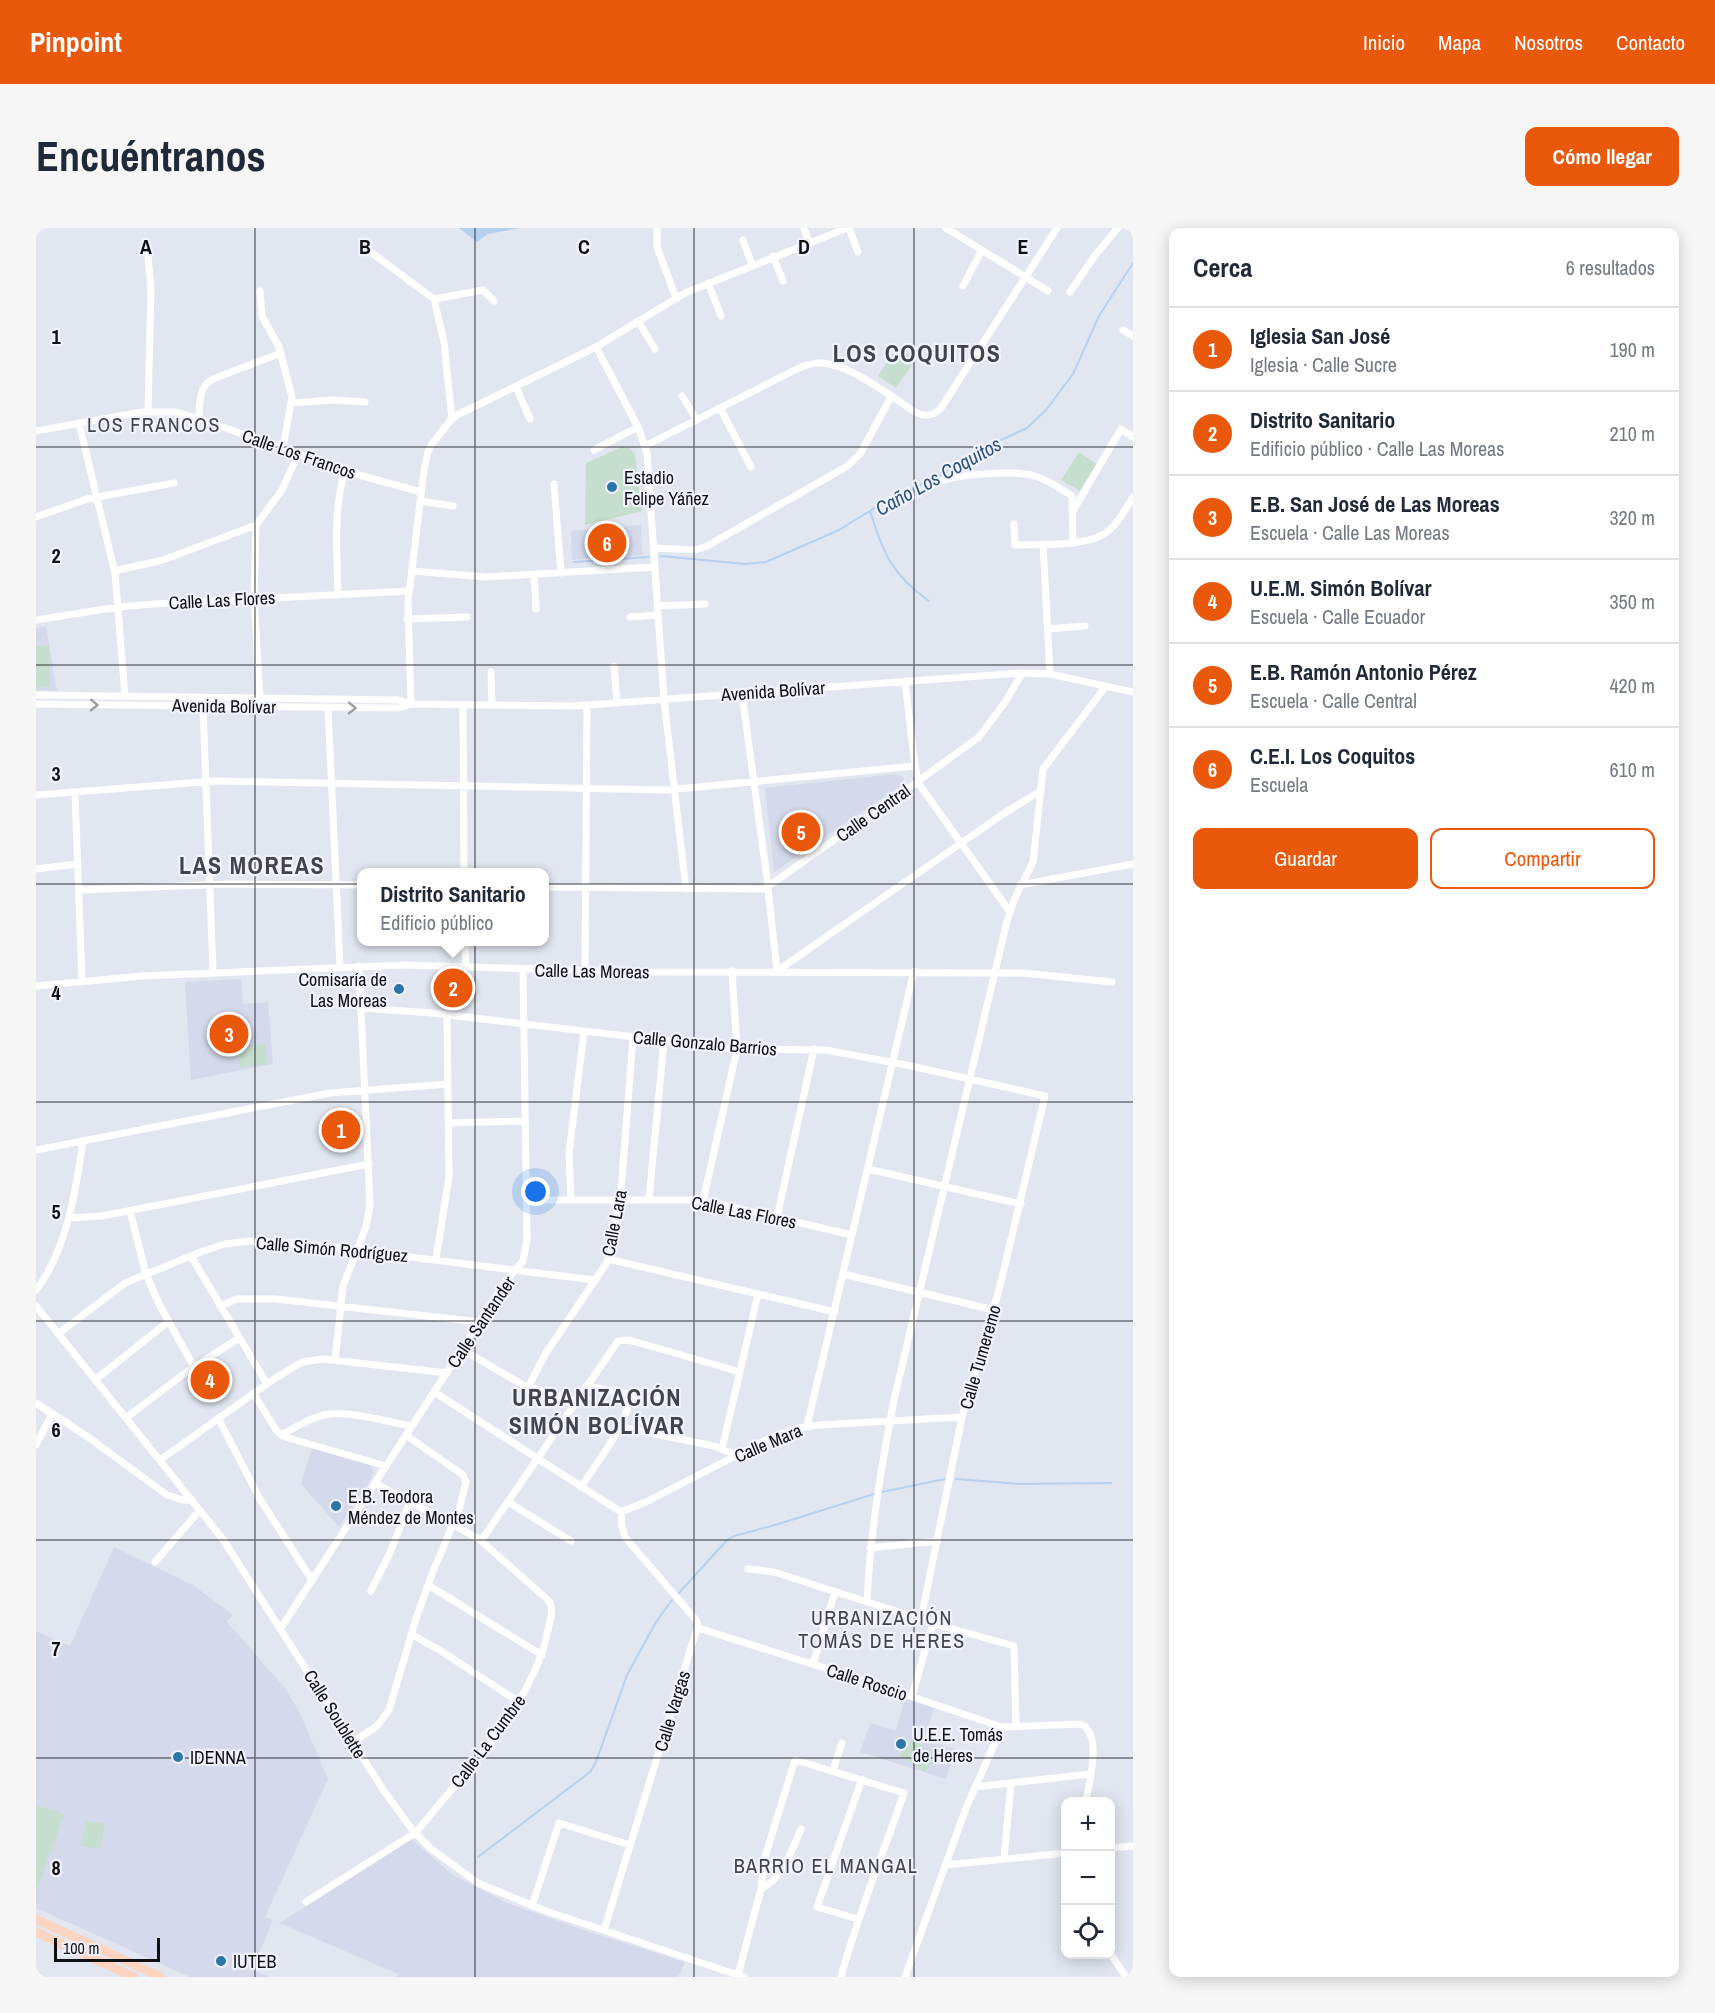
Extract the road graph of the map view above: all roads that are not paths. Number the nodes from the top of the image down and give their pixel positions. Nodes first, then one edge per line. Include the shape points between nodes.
1 (657, 228) edge
2 (804, 228) edge
3 (848, 228) edge
4 (1057, 228) edge
5 (1118, 228) edge
6 (948, 229) edge
7 (743, 240) dead end
8 (810, 242) junction
9 (147, 244) dead end
10 (982, 250) junction
11 (858, 252) dead end
12 (372, 253) dead end
13 (774, 256) junction
14 (752, 265) junction
15 (1026, 277) junction
16 (783, 281) dead end
17 (708, 283) junction
18 (963, 286) dead end
19 (260, 291) dead end
20 (1048, 291) dead end
21 (1070, 292) dead end
22 (676, 298) junction
23 (434, 300) junction
24 (494, 301) dead end
25 (721, 316) dead end
26 (638, 321) junction
27 (1123, 330) dead end
28 (1133, 336) edge
29 (596, 347) junction
30 (655, 349) dead end
31 (281, 353) junction
32 (516, 387) junction
33 (682, 396) dead end
34 (891, 397) junction
35 (365, 402) dead end
36 (291, 403) junction
37 (720, 408) junction
38 (148, 411) junction
39 (199, 418) junction
40 (452, 419) junction
41 (530, 419) dead end
42 (697, 420) junction
43 (79, 423) junction
44 (638, 427) junction
45 (36, 431) edge
46 (1133, 437) edge
47 (645, 446) junction
48 (283, 448) junction
49 (594, 450) dead end
50 (298, 454) junction
51 (752, 467) dead end
52 (345, 470) junction
53 (942, 482) dead end
54 (174, 483) dead end
55 (554, 484) dead end
56 (421, 492) junction
57 (97, 496) junction
58 (1133, 497) edge
59 (420, 501) junction
60 (453, 506) dead end
61 (1073, 511) junction
62 (36, 517) edge
63 (1014, 524) dead end
64 (256, 525) junction
65 (1073, 542) junction
66 (1043, 544) junction
67 (654, 548) junction
68 (655, 567) junction
69 (411, 570) junction
70 (114, 571) junction
71 (561, 573) junction
72 (534, 575) junction
73 (409, 591) junction
74 (338, 595) junction
75 (254, 598) junction
76 (705, 604) dead end
77 (658, 606) junction
78 (118, 607) junction
79 (536, 609) dead end
80 (658, 615) junction
81 (467, 617) dead end
82 (630, 617) dead end
83 (407, 619) junction
84 (36, 620) edge
85 (1085, 626) dead end
86 (1048, 629) junction
87 (614, 666) dead end
88 (491, 672) dead end
89 (1022, 673) junction
90 (1050, 674) junction
91 (905, 681) junction
92 (1106, 686) junction
93 (1133, 692) edge
94 (742, 694) junction
95 (36, 695) edge
96 (125, 696) junction
97 (261, 698) junction
98 (664, 700) junction
99 (617, 703) junction
100 (36, 704) edge
101 (411, 704) junction
102 (463, 705) junction
103 (492, 705) junction
104 (587, 705) junction
105 (203, 706) junction
106 (328, 708) junction
107 (915, 765) junction
108 (754, 781) junction
109 (918, 781) junction
110 (206, 782) junction
111 (331, 783) junction
112 (463, 785) junction
113 (588, 788) junction
114 (675, 789) junction
115 (75, 792) junction
116 (1039, 792) junction
117 (36, 795) edge
118 (961, 844) junction
119 (78, 864) junction
120 (1133, 864) edge
121 (464, 868) edge
122 (36, 869) edge
123 (336, 884) junction
124 (211, 885) junction
125 (357, 885) edge
126 (1020, 885) junction
127 (549, 887) edge
128 (768, 887) junction
129 (587, 888) junction
130 (686, 889) junction
131 (79, 890) junction
132 (1010, 912) junction
133 (465, 946) edge
134 (340, 966) junction
135 (359, 966) junction
136 (466, 967) junction
137 (523, 969) junction
138 (585, 971) junction
139 (732, 971) junction
140 (777, 971) junction
141 (914, 971) junction
142 (213, 972) junction
143 (996, 972) junction
144 (82, 981) junction
145 (1112, 982) dead end
146 (36, 986) edge
147 (361, 1008) junction
148 (447, 1015) junction
149 (523, 1025) junction
150 (585, 1032) junction
151 (633, 1037) junction
152 (664, 1041) junction
153 (737, 1049) junction
154 (814, 1049) junction
155 (894, 1062) junction
156 (970, 1079) junction
157 (448, 1084) junction
158 (365, 1089) junction
159 (1045, 1096) joint
160 (524, 1121) junction
161 (449, 1122) junction
162 (83, 1141) junction
163 (36, 1150) edge
164 (369, 1164) junction
165 (868, 1169) junction
166 (944, 1186) junction
167 (619, 1199) junction
168 (649, 1199) junction
169 (527, 1200) junction
170 (571, 1200) junction
171 (703, 1201) junction
172 (1021, 1204) junction
173 (130, 1211) junction
174 (777, 1217) junction
175 (69, 1218) junction
176 (852, 1235) junction
177 (358, 1250) junction
178 (191, 1256) junction
179 (436, 1259) junction
180 (608, 1259) junction
181 (516, 1269) junction
182 (146, 1274) junction
183 (843, 1274) junction
184 (594, 1280) junction
185 (36, 1290) edge
186 (919, 1292) junction
187 (758, 1294) junction
188 (36, 1306) edge
189 (220, 1306) junction
190 (340, 1306) junction
191 (994, 1310) junction
192 (835, 1312) junction
193 (169, 1321) junction
194 (480, 1323) junction
195 (58, 1334) junction
196 (239, 1338) junction
197 (463, 1350) junction
198 (335, 1360) junction
199 (194, 1367) junction
200 (740, 1372) junction
201 (447, 1373) junction
202 (95, 1380) junction
203 (267, 1384) junction
204 (586, 1386) junction
205 (528, 1387) junction
206 (434, 1392) junction
207 (253, 1393) junction
208 (633, 1395) junction
209 (577, 1401) junction
210 (671, 1402) dead end
211 (36, 1403) edge
212 (52, 1414) junction
213 (962, 1416) junction
214 (126, 1418) junction
215 (218, 1418) junction
216 (890, 1420) junction
217 (412, 1426) junction
218 (807, 1426) junction
219 (621, 1427) junction
220 (281, 1435) junction
221 (406, 1436) junction
222 (36, 1445) edge
223 (722, 1449) junction
224 (736, 1455) junction
225 (537, 1459) junction
226 (160, 1460) junction
227 (386, 1466) junction
228 (375, 1483) junction
229 (581, 1487) junction
230 (192, 1500) junction
231 (410, 1502) junction
232 (508, 1502) junction
233 (200, 1510) junction
234 (621, 1512) junction
235 (454, 1526) junction
236 (481, 1541) junction
237 (571, 1541) dead end
238 (938, 1541) junction
239 (870, 1548) junction
240 (155, 1563) dead end
241 (748, 1569) dead end
242 (312, 1580) junction
243 (428, 1584) junction
244 (371, 1591) dead end
245 (835, 1592) junction
246 (867, 1602) junction
247 (921, 1619) junction
248 (933, 1623) junction
249 (281, 1628) junction
250 (698, 1628) junction
251 (411, 1634) junction
252 (542, 1655) junction
253 (813, 1664) junction
254 (912, 1696) junction
255 (519, 1702) junction
256 (1016, 1726) junction
257 (1002, 1727) junction
258 (353, 1742) junction
259 (842, 1743) dead end
260 (833, 1770) junction
261 (1090, 1774) junction
262 (862, 1779) junction
263 (1011, 1783) junction
264 (975, 1787) junction
265 (1087, 1797) edge
266 (801, 1829) dead end
267 (415, 1833) junction
268 (630, 1845) junction
269 (1133, 1846) edge
270 (1115, 1848) edge
271 (1061, 1853) edge
272 (1004, 1859) junction
273 (945, 1865) junction
274 (761, 1889) junction
275 (306, 1902) dead end
276 (532, 1906) junction
277 (36, 1919) edge
278 (858, 1919) junction
279 (604, 1930) junction
280 (36, 1932) edge
281 (1114, 1959) edge
282 (741, 1976) edge
283 (134, 1977) edge
284 (160, 1977) edge
285 (841, 1977) edge
286 (905, 1977) edge
287 (1126, 1977) edge

1 - 22 street via 657,247
2 - 8 street
3 - 8 street
3 - 11 street
4 - 15 street
5 - 21 street
6 - 10 street
7 - 14 street
8 - 13 street
9 - 38 street via 152,289
10 - 15 street
10 - 18 street
12 - 23 street
13 - 14 street
13 - 16 street
14 - 17 street
15 - 20 street
15 - 34 street via 938,411 921,415
17 - 22 street
17 - 25 street
19 - 31 street via 262,316
22 - 26 street
23 - 24 street via 483,290
23 - 40 street via 444,342
26 - 29 street
26 - 30 street
27 - 28 street
29 - 32 street
29 - 44 street
31 - 36 street
31 - 39 street via 205,384
32 - 40 street
32 - 41 street
33 - 42 street
34 - 37 street via 844,368 816,363
34 - 67 street via 858,457 828,478 707,546 695,550
35 - 36 street
36 - 48 street
37 - 42 street
37 - 51 street
38 - 39 street, Calle Los Francos
38 - 43 street, Calle Los Francos
39 - 48 street, Calle Los Francos
40 - 56 street via 428,452
42 - 47 street
43 - 45 street, Calle Los Francos
43 - 57 street
44 - 47 street
44 - 49 street
46 - 61 street via 1121,429
47 - 67 street
48 - 50 street, Calle Los Francos
50 - 52 street, Calle Los Francos
50 - 64 street via 282,490
52 - 56 street, Calle Los Francos
52 - 74 street via 336,513
53 - 61 street via 965,476 1033,475 1072,496
54 - 57 street
55 - 71 street
56 - 59 street
57 - 62 street
57 - 70 street
58 - 65 street via 1105,533
59 - 60 street
59 - 69 street
61 - 65 street
63 - 66 street via 1015,545
64 - 70 street via 164,560
64 - 75 street
65 - 66 street
66 - 86 street
67 - 68 street
68 - 71 street
68 - 77 street
69 - 72 street via 476,577
69 - 73 street
70 - 78 street
71 - 72 street
72 - 79 street
73 - 74 street, Calle Las Flores
73 - 83 street
74 - 75 street, Calle Las Flores
75 - 78 street, Calle Las Flores
75 - 97 street
76 - 77 street
77 - 80 street
78 - 84 street, Calle Las Flores
78 - 96 street
80 - 82 street
80 - 98 street
81 - 83 street
83 - 101 street
85 - 86 street
86 - 90 street
87 - 99 street
88 - 103 street
89 - 90 street, Avenida Bolívar
89 - 91 street, Avenida Bolívar
89 - 109 street, Calle Central via 982,734
90 - 92 street, Avenida Bolívar
91 - 94 street, Avenida Bolívar
91 - 107 street
92 - 93 street, Avenida Bolívar
92 - 116 street via 1046,764
94 - 98 street, Avenida Bolívar
94 - 108 street
95 - 96 street, Avenida Bolívar
96 - 97 street, Avenida Bolívar
97 - 101 street, Avenida Bolívar via 398,700
98 - 99 street, Avenida Bolívar
98 - 114 street
99 - 104 street, Avenida Bolívar
100 -> 105 street, Avenida Bolívar
101 - 102 street, Avenida Bolívar
106 -> 101 street, Avenida Bolívar via 398,708
102 - 103 street, Avenida Bolívar
102 - 112 street
103 - 104 street, Avenida Bolívar
104 - 113 street
105 - 106 street, Avenida Bolívar
105 - 110 street
106 - 111 street
107 - 108 street
107 - 109 street
108 - 114 street
108 - 128 street
109 - 118 street
109 - 128 street, Calle Central
110 - 111 street
110 - 115 street
110 - 124 street
111 - 112 street
111 - 123 street
112 - 113 street
112 - 121 street
113 - 114 street
113 - 129 street
114 - 130 street
115 - 117 street
115 - 119 street
116 - 118 street
116 - 126 street via 1033,858
118 - 132 street
118 - 140 street
119 - 122 street
119 - 131 street
120 - 126 street
123 - 124 street
123 - 125 street
123 - 134 street
124 - 131 street
124 - 142 street
126 - 132 street
127 - 129 street, Calle Central
128 - 130 street, Calle Central
128 - 140 street
129 - 130 street, Calle Central
129 - 138 street
131 - 144 street
132 - 143 street
133 - 136 street
134 - 135 street, Calle Las Moreas
134 - 142 street, Calle Las Moreas
135 - 136 street, Calle Las Moreas
135 - 147 street
136 - 137 street, Calle Las Moreas
137 - 138 street, Calle Las Moreas
137 - 149 street, Calle Santander
138 - 139 street, Calle Las Moreas
139 - 140 street, Calle Las Moreas
139 - 153 street
140 - 141 street, Calle Las Moreas
141 - 143 street, Calle Las Moreas
141 - 155 street
142 - 144 street, Calle Las Moreas
143 - 145 street, Calle Las Moreas
143 - 156 street
144 - 146 street, Calle Las Moreas
147 - 148 street, Calle Gonzalo Barrios
147 - 158 street
148 - 149 street, Calle Gonzalo Barrios
148 - 157 street
149 - 150 street, Calle Gonzalo Barrios
149 - 160 street, Calle Santander
150 - 151 street, Calle Gonzalo Barrios
150 - 170 street via 568,1153
151 - 152 street, Calle Gonzalo Barrios
151 - 167 street, Calle Lara
152 - 153 street, Calle Gonzalo Barrios
152 - 168 street
153 - 154 street, Calle Gonzalo Barrios
153 - 171 street
154 - 155 street, Calle Gonzalo Barrios
154 - 174 street
155 - 156 street, Calle Gonzalo Barrios
155 - 165 street
156 - 159 street, Calle Gonzalo Barrios
156 - 166 street
157 - 158 street
157 - 161 street
158 - 162 street
158 - 164 street
159 - 172 street, Calle Tumeremo
160 - 161 street
160 - 169 street, Calle Santander
161 - 179 street via 448,1187
162 - 163 street
162 - 175 street
164 - 173 street
164 - 177 street via 369,1217
165 - 166 street
165 - 176 street
166 - 172 street
166 - 186 street
167 - 168 street, Calle Las Flores
167 - 170 street, Calle Las Flores
167 - 180 street, Calle Lara
168 - 171 street, Calle Las Flores
169 - 170 street, Calle Las Flores
169 - 181 street, Calle Santander via 526,1251 524,1261
171 - 174 street, Calle Las Flores
172 - 191 street, Calle Tumeremo
173 - 175 street
173 - 182 street
174 - 176 street, Calle Las Flores
175 - 185 street
176 - 183 street
177 - 178 street, Calle Simón Rodríguez via 250,1240
177 - 179 street, Calle Simón Rodríguez
177 - 190 street
178 - 182 street, Calle Simón Rodríguez
178 - 189 street
179 - 181 street, Calle Simón Rodríguez
180 - 184 street, Calle Lara
180 - 187 street
181 - 184 street, Calle Simón Rodríguez
181 - 194 street, Calle Santander
182 - 193 street
182 - 195 street, Calle Simón Rodríguez via 119,1287
183 - 186 street
183 - 192 street
184 - 205 street, Calle Lara
186 - 191 street
186 - 216 street
187 - 192 street
187 - 200 street
188 - 195 street, Calle Soublette
189 - 190 street via 231,1300 261,1298
189 - 196 street
190 - 194 street
190 - 198 street
191 - 213 street, Calle Tumeremo
192 - 218 street
193 - 199 street
193 - 202 street
194 - 197 street, Calle Santander
195 - 202 street, Calle Soublette
196 - 199 street
196 - 203 street
197 - 201 street, Calle Santander
197 - 205 street
198 - 201 street
198 - 203 street via 302,1362
199 - 214 street
200 - 204 street via 624,1340 613,1346
200 - 223 street
201 - 206 street, Calle Santander
202 - 214 street, Calle Soublette
203 - 207 street
204 - 208 street
204 - 209 street
205 - 209 street
206 - 217 street, Calle Santander
206 - 225 street
207 - 215 street
207 - 220 street
208 - 210 street
208 - 219 street
209 - 225 street
211 - 212 street
212 - 222 street
212 - 230 street via 167,1495
213 - 216 street, Calle Mara
213 - 238 street, Calle Tumeremo
214 - 226 street, Calle Soublette
215 - 226 street
215 - 242 street via 261,1501
216 - 218 street, Calle Mara
216 - 239 street
217 - 220 street via 326,1415
217 - 221 street, Calle Santander
218 - 224 street, Calle Mara via 772,1437
219 - 223 street
219 - 229 street
220 - 227 street
221 - 227 street, Calle Santander
221 - 235 street via 464,1478
223 - 224 street
224 - 234 street, Calle Mara
225 - 229 street
225 - 232 street
226 - 230 street, Calle Soublette
227 - 228 street, Calle Santander
228 - 231 street, Calle La Cumbre
228 - 242 street, Calle Santander
229 - 234 street
230 - 233 street, Calle Soublette
231 - 235 street, Calle La Cumbre
231 - 244 street
232 - 236 street
232 - 237 street
233 - 240 street
233 - 249 street, Calle Soublette
234 - 250 street via 625,1537 696,1620
235 - 236 street, Calle La Cumbre
235 - 243 street
236 - 252 street, Calle La Cumbre via 551,1604
238 - 239 street
238 - 247 street, Calle Tumeremo
239 - 246 street
241 - 245 street via 774,1572
242 - 249 street, Calle Santander
243 - 251 street
243 - 252 street
245 - 246 street
245 - 253 street
246 - 247 street
247 - 248 street
248 - 254 street
248 - 256 street via 1014,1646
249 - 258 street, Calle Soublette
250 - 253 street, Calle Roscio
250 - 268 street, Calle Vargas
251 - 255 street
251 - 258 street via 389,1710 377,1726
252 - 255 street, Calle La Cumbre
253 - 254 street, Calle Roscio
254 - 257 street, Calle Roscio
255 - 267 street, Calle La Cumbre
256 - 257 street
256 - 261 street via 1084,1725 1093,1743
257 - 264 street
258 - 267 street, Calle Soublette
259 - 260 street
260 - 262 street
260 - 274 street via 795,1760 764,1860
261 - 263 street
261 - 265 street
262 - 278 street via 817,1907
262 - 278 street via 904,1792
263 - 264 street
263 - 272 street
264 - 273 street
266 - 274 street via 783,1868
267 - 275 street, Calle La Cumbre
267 - 276 street, Calle Soublette via 470,1877
268 - 276 street via 559,1822
268 - 279 street, Calle Vargas
269 - 270 street
271 - 272 street
272 - 273 street
273 - 286 street
274 - 282 street
276 - 279 street, Calle Soublette
277 - 284 main road
278 - 285 street
279 - 282 street, Calle Soublette
280 - 283 main road
281 - 287 street

